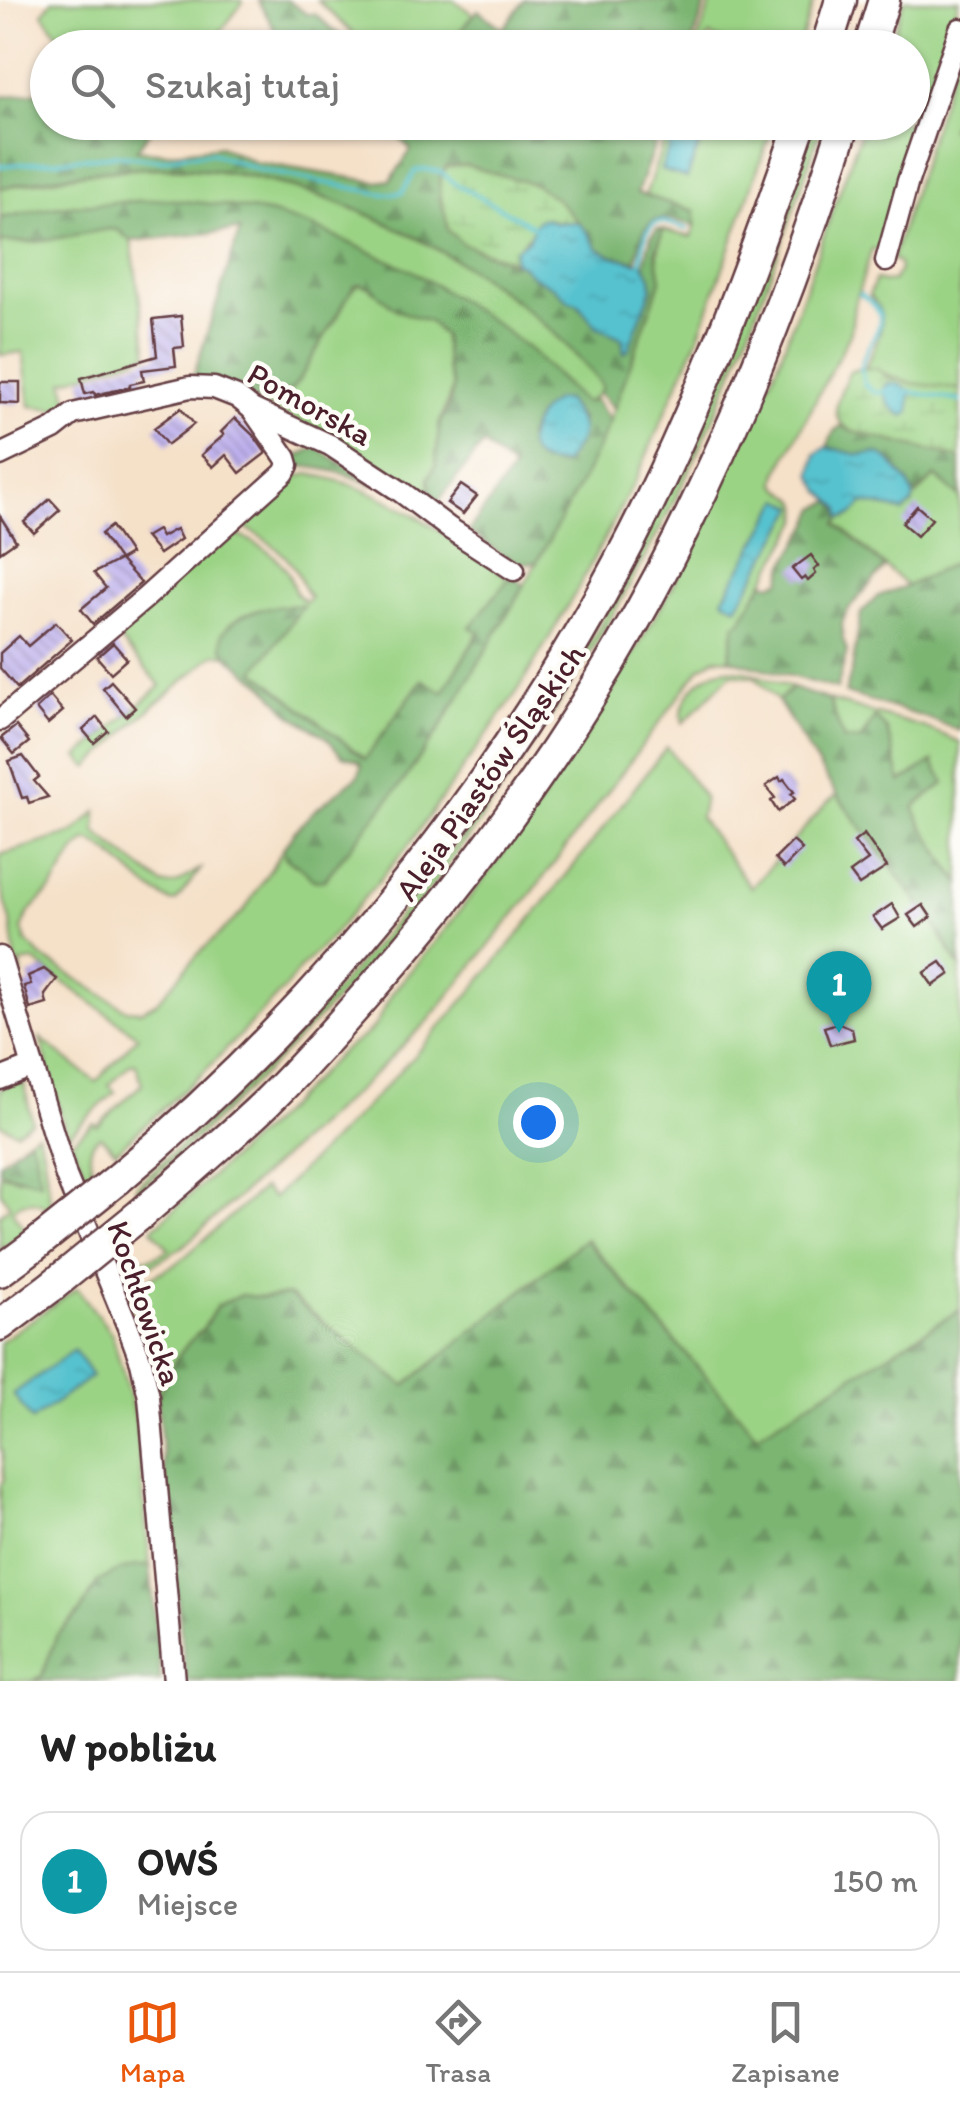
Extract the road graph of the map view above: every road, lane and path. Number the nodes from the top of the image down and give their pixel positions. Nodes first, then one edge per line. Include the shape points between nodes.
1 (841, 0) edge
2 (884, 0) edge
3 (960, 29) edge
4 (832, 30) edge
5 (875, 30) edge
6 (930, 117) edge
7 (794, 140) edge
8 (839, 140) edge
9 (922, 140) edge
10 (886, 261) dead end
11 (252, 409) junction
12 (0, 455) edge
13 (514, 570) dead end
14 (0, 720) edge
15 (0, 957) edge
16 (34, 1066) junction
17 (0, 1078) edge
18 (0, 1271) edge
19 (0, 1325) edge
20 (174, 1681) edge

1 - 4 highway
2 - 5 highway
3 - 6 street
7 - 18 highway, Aleja Piastów Śląskich, bridge via 676,446 617,564 525,718 424,862 283,1026 166,1139
8 - 19 highway, Aleja Piastów Śląskich, bridge via 764,349 674,546 585,703 495,836 408,948 269,1100 142,1213
9 - 10 street
11 - 12 street, Pomorska via 214,388 190,387 73,414
11 - 13 street, Pomorska via 330,445
11 - 14 street via 286,458 284,474
15 - 16 street, Kochłowicka
16 - 17 street
16 - 20 street, Kochłowicka via 66,1176 149,1397

